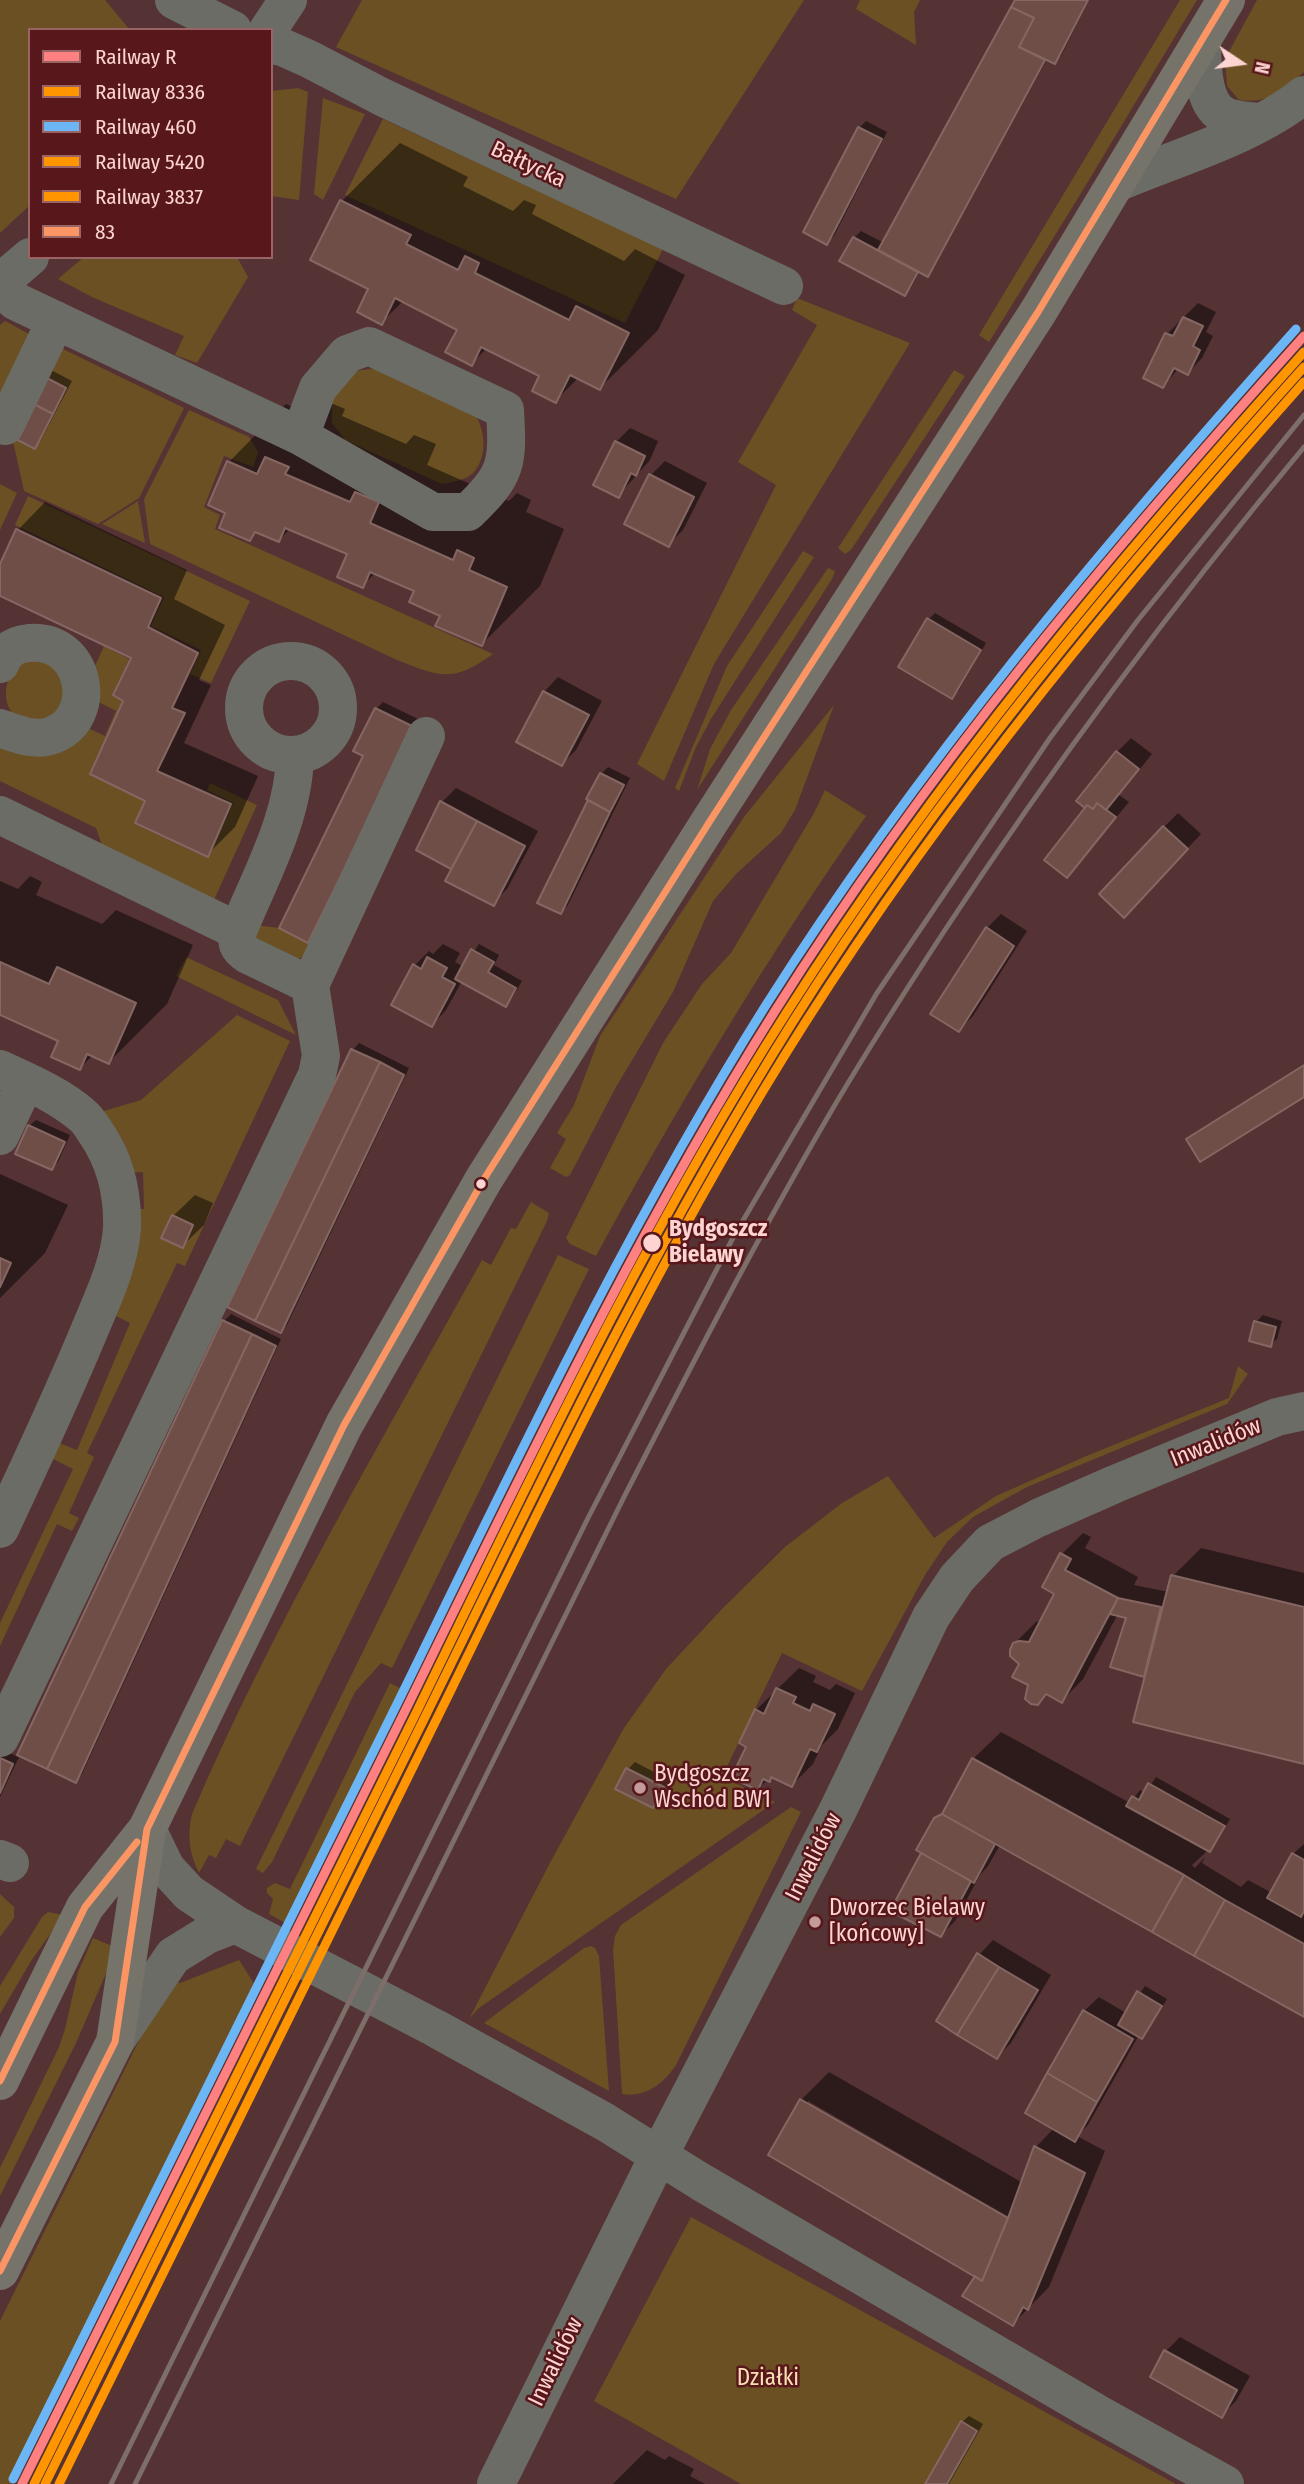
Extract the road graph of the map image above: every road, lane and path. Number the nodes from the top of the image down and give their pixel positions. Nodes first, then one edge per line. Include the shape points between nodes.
1 (174, 0) edge
2 (288, 0) edge
3 (1226, 0) edge
4 (229, 28) edge
5 (269, 28) edge
6 (1202, 43) junction
7 (273, 45) edge
8 (1304, 95) edge
9 (1260, 122) junction
10 (1119, 182) junction
11 (28, 259) edge
12 (0, 284) edge
13 (784, 286) dead end
14 (56, 320) junction
15 (5, 426) dead end
16 (300, 436) junction
17 (0, 664) edge
18 (0, 728) edge
19 (426, 736) dead end
20 (295, 755) dead end
21 (0, 815) edge
22 (238, 931) junction
23 (310, 985) junction
24 (13, 1075) edge
25 (0, 1136) edge
26 (1304, 1411) edge
27 (0, 1529) edge
28 (0, 1738) edge
29 (147, 1829) junction
30 (235, 1924) junction
31 (115, 2042) junction
32 (0, 2081) edge
33 (658, 2157) junction
34 (0, 2271) edge
35 (498, 2483) edge
36 (1225, 2484) edge

1 - 4 street
2 - 5 street
3 - 6 main road
6 - 9 street via 1202,75 1214,108 1226,116
6 - 10 main road
7 - 13 street, Bałtycka
8 - 9 street
9 - 10 street
10 - 29 main road via 484,1179 344,1425
11 - 12 street
12 - 14 street via 15,301
14 - 15 street
14 - 16 street
16 - 16 street via 433,512 468,512 502,474 507,448 505,410 369,346 347,354 318,388
17 - 18 street via 6,651 38,642 64,653 75,664 82,689 74,717 53,736 23,736
19 - 23 street
20 - 22 street via 289,805
21 - 22 street
22 - 23 street via 240,950
23 - 28 street via 321,1056 317,1075
24 - 25 street
24 - 27 street via 85,1117 115,1165 122,1230 93,1321
26 - 33 street, Inwalidów via 1277,1417 1038,1518 990,1543 957,1578 931,1617 838,1810
29 - 30 street via 173,1876
29 - 31 main road
29 - 32 main road via 85,1907
30 - 31 street via 173,1956
30 - 33 street via 467,2045
31 - 34 main road
33 - 35 street, Inwalidów
33 - 36 street

